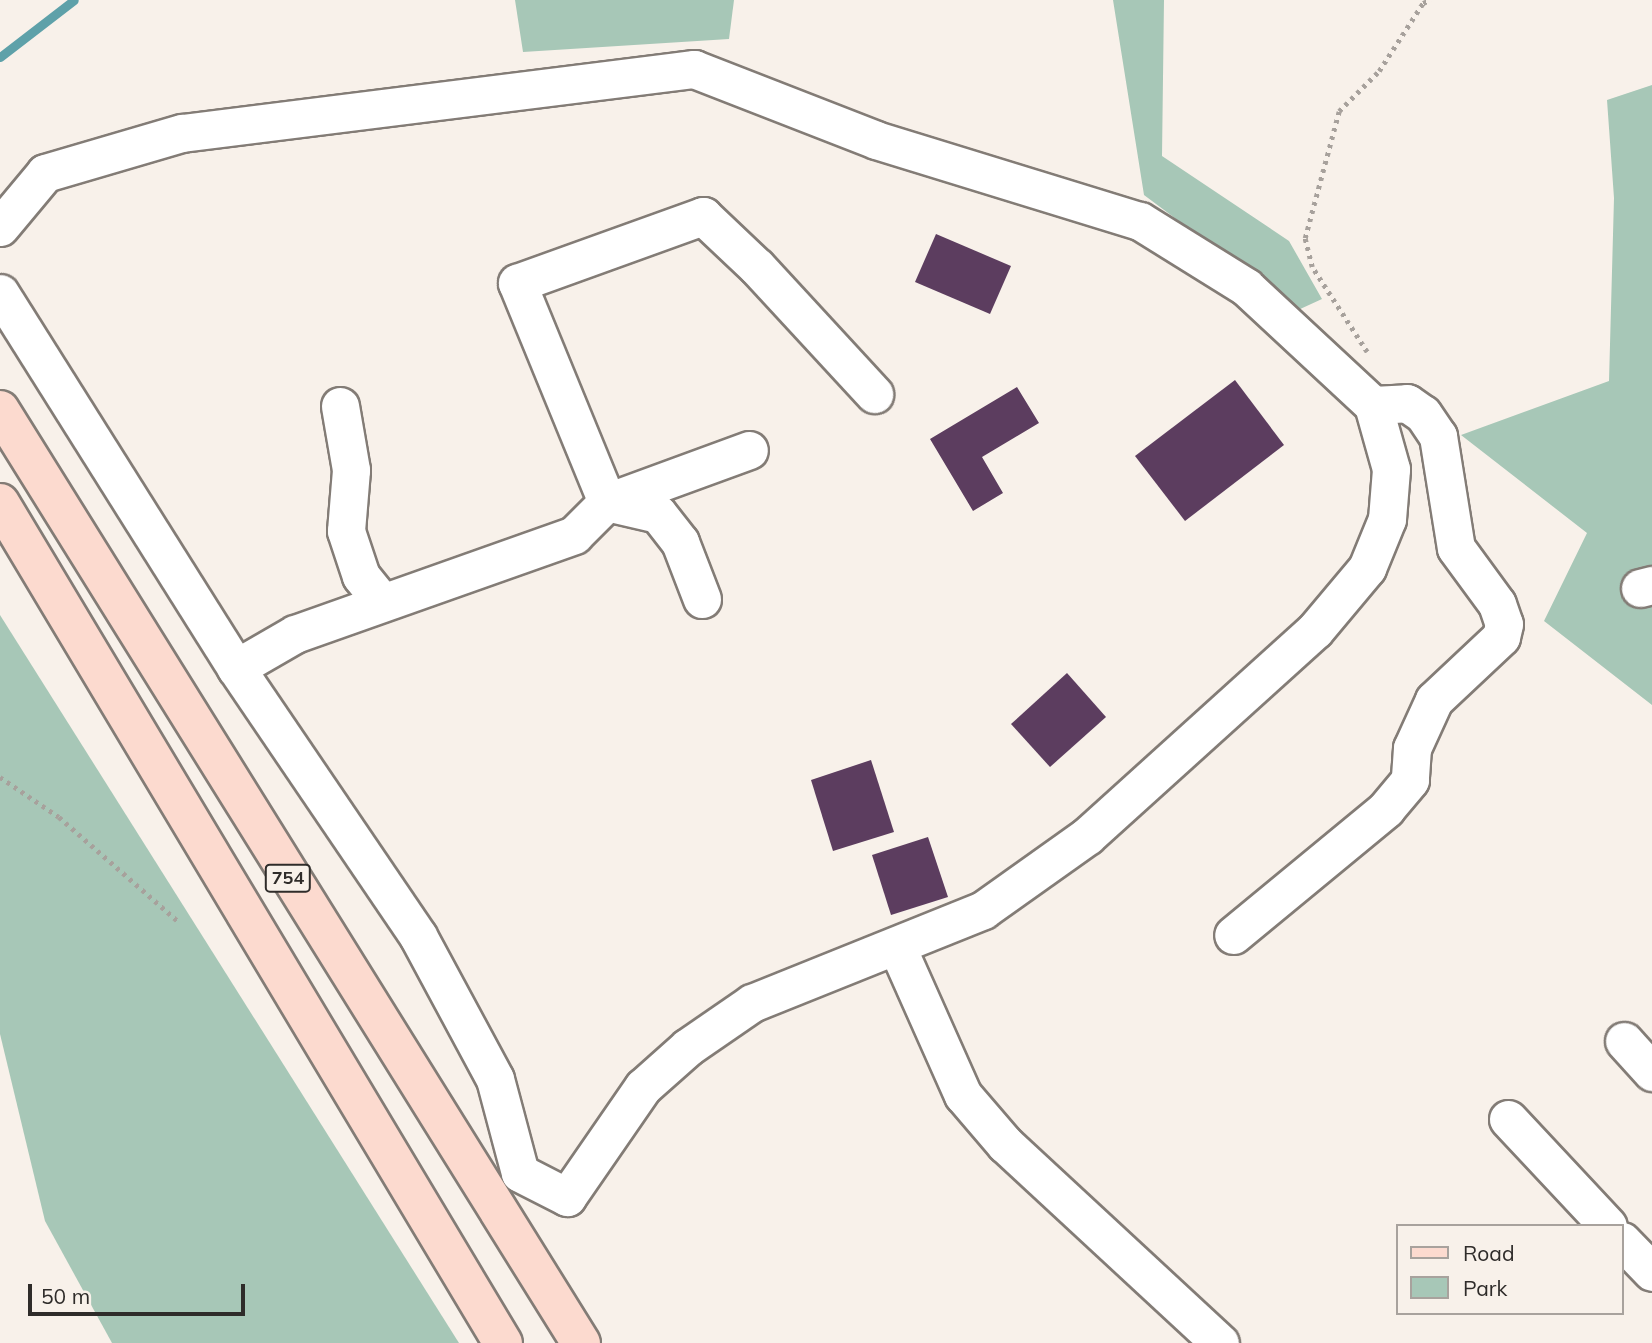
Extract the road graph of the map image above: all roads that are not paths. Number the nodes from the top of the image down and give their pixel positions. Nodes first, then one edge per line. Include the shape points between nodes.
1 (0, 228) edge
2 (0, 293) edge
3 (874, 394) dead end
4 (1380, 403) junction
5 (340, 406) dead end
6 (0, 410) edge
7 (749, 450) dead end
8 (607, 502) junction
9 (0, 503) edge
10 (702, 598) dead end
11 (382, 602) junction
12 (236, 668) junction
13 (1233, 935) dead end
14 (897, 947) junction
15 (1624, 1041) dead end
16 (1652, 1072) edge
17 (1508, 1119) dead end
18 (1606, 1224) edge
19 (1624, 1243) edge
20 (1652, 1272) edge
21 (503, 1343) edge
22 (581, 1343) edge
23 (1220, 1343) edge

1 - 4 street via 45,173 182,133 694,69 876,140 1140,221 1246,287
2 - 12 street
3 - 8 street via 757,267 703,216 517,284
4 - 13 street via 1407,403 1423,414 1438,436 1455,548 1503,614 1501,637 1434,700 1412,748 1410,780 1386,809
4 - 14 street via 1391,469 1387,520 1367,568 1315,630 1087,836 983,910
5 - 11 street via 351,470 346,531 361,576
6 - 22 main road, 754
7 - 8 street
8 - 10 street via 657,514 680,542
8 - 11 street via 574,535
9 - 21 main road, 754
11 - 12 street via 295,634
12 - 14 street via 418,936 495,1079 520,1173 567,1197 643,1087 688,1047 752,1003
14 - 23 street via 963,1095 1005,1144
15 - 16 street
17 - 18 street
19 - 20 street

